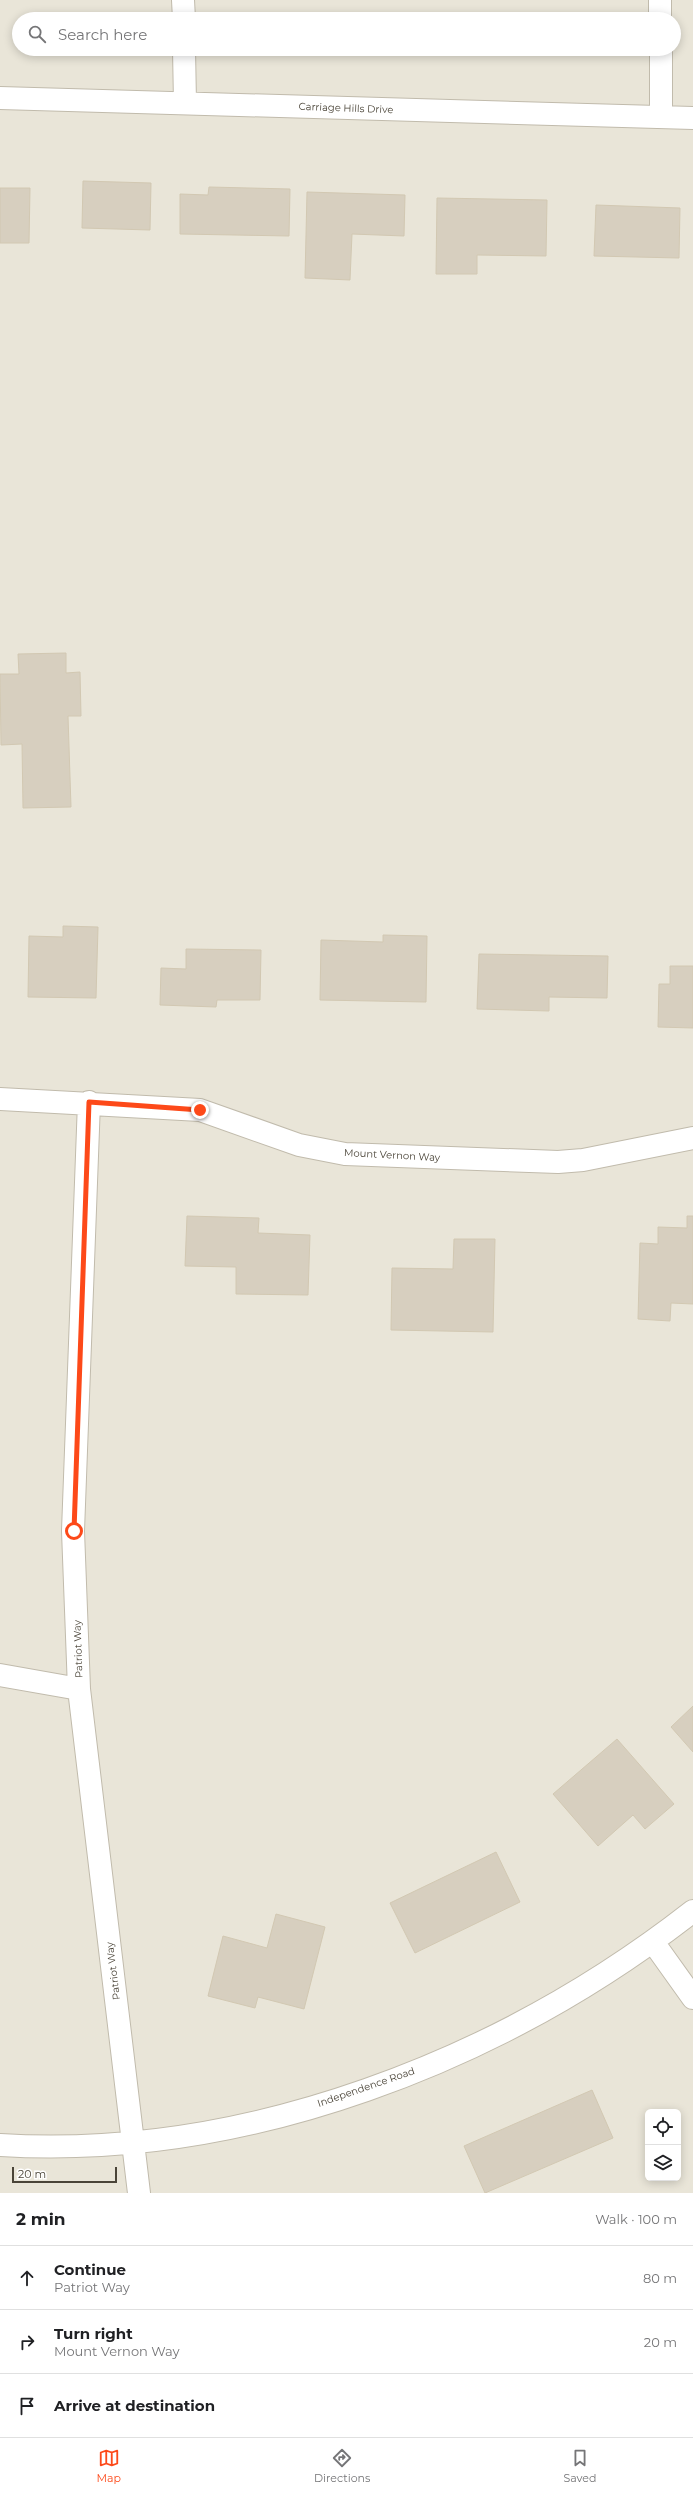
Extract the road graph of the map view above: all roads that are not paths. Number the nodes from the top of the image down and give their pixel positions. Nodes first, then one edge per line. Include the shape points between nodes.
1 (183, 0) edge
2 (660, 0) edge
3 (184, 12) edge
4 (660, 12) edge
5 (184, 56) edge
6 (661, 56) edge
7 (0, 98) edge
8 (185, 104) junction
9 (662, 118) junction
10 (693, 118) edge
11 (0, 1099) edge
12 (89, 1102) junction
13 (693, 1138) edge
14 (0, 1675) edge
15 (79, 1688) junction
16 (693, 1911) edge
17 (653, 1942) junction
18 (693, 1998) edge
19 (133, 2144) junction
20 (0, 2145) edge
21 (139, 2193) edge

1 - 3 street
2 - 4 street
5 - 8 street
6 - 9 street
7 - 8 street, Carriage Hills Drive
8 - 9 street, Carriage Hills Drive
9 - 10 street, Carriage Hills Drive
11 - 12 street, Mount Vernon Way
12 - 13 street, Mount Vernon Way via 200,1110 299,1145 346,1154 571,1161
12 - 15 street, Patriot Way via 74,1531
14 - 15 street
15 - 19 street, Patriot Way
16 - 17 street, Independence Road
17 - 18 street
17 - 19 street, Independence Road via 573,1994 490,2039 402,2077 293,2112 200,2134
19 - 20 street, Independence Road via 41,2147
19 - 21 street, Patriot Way

